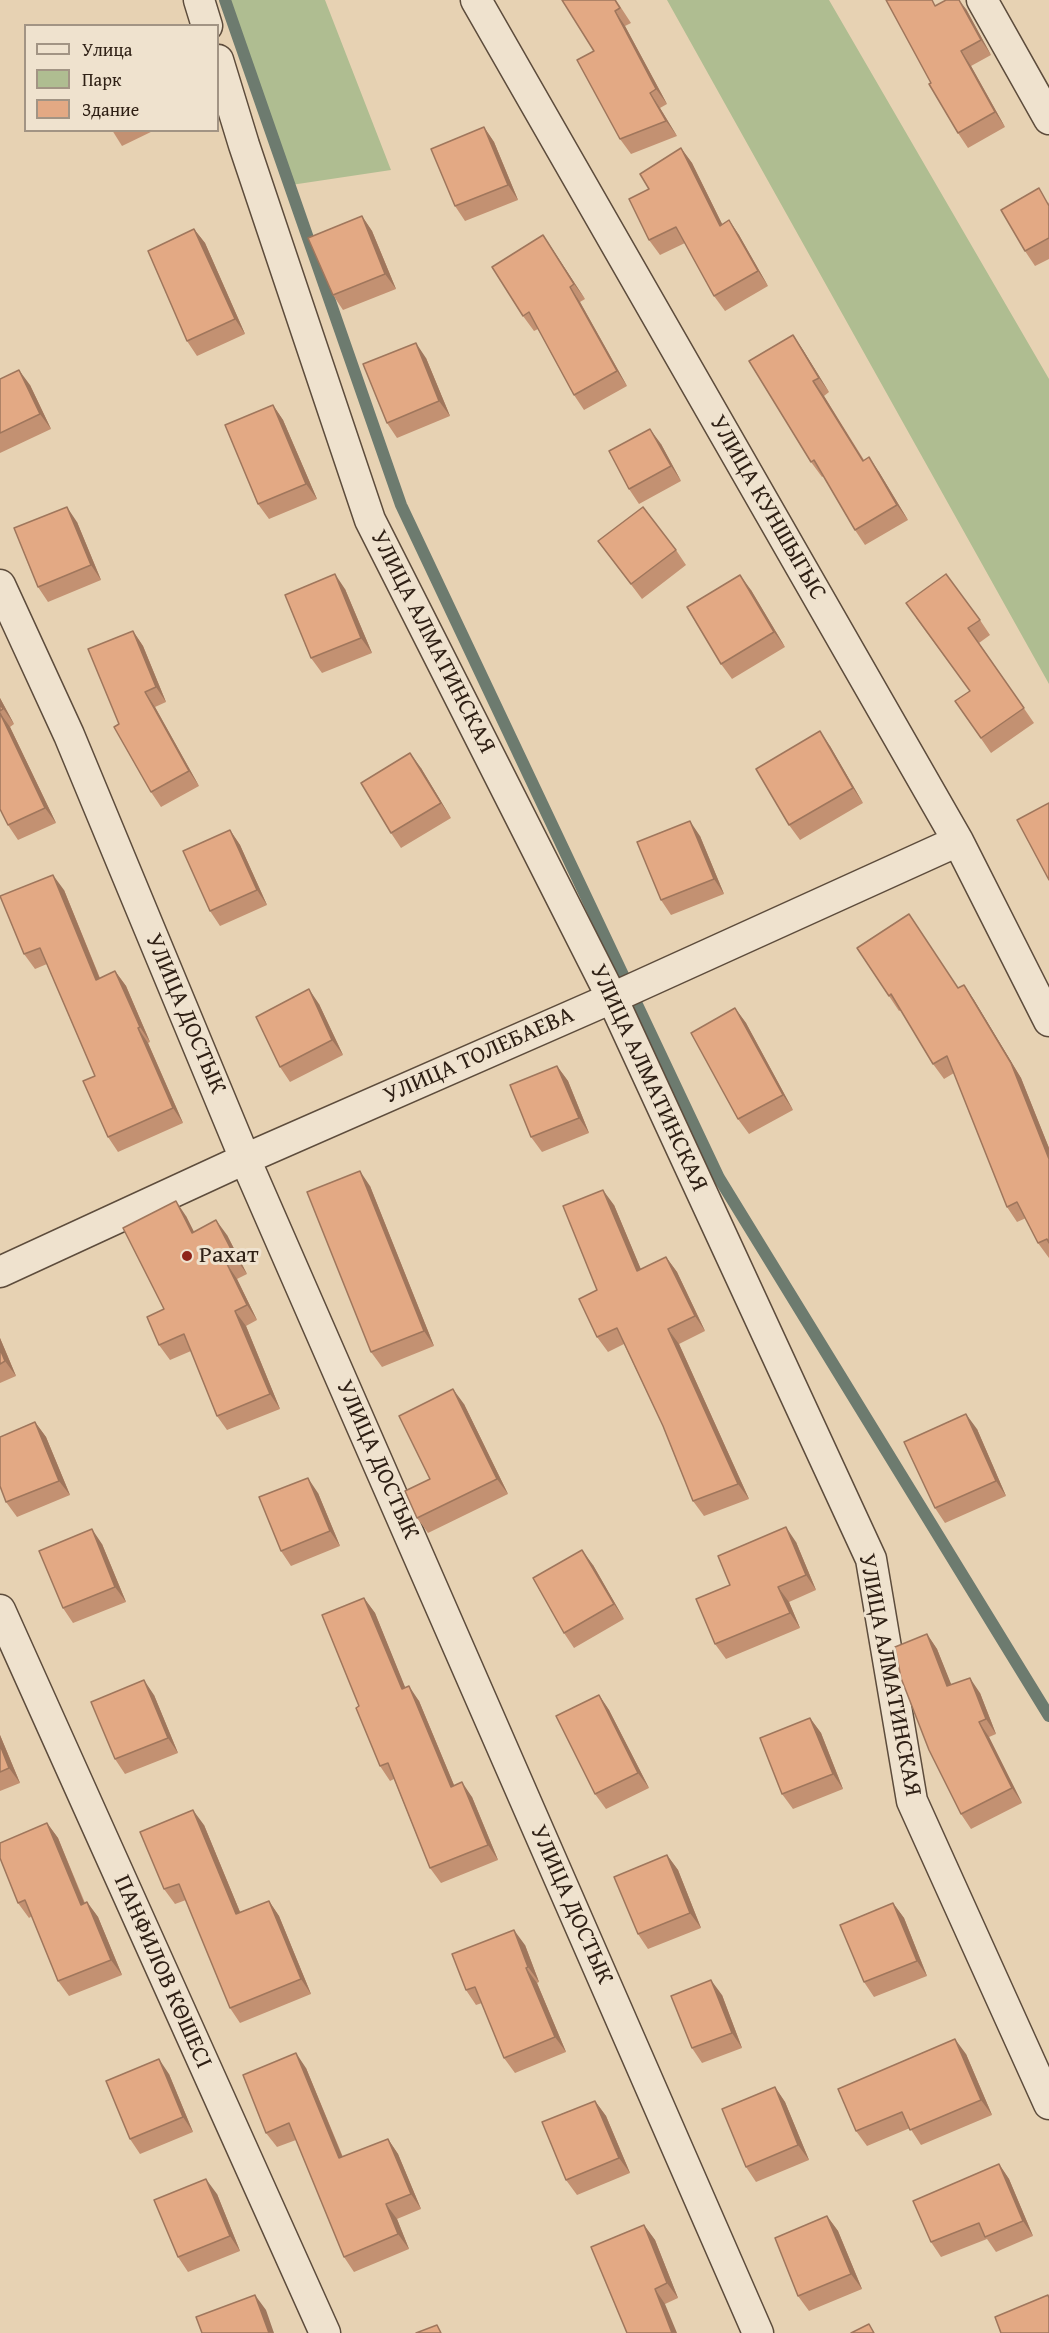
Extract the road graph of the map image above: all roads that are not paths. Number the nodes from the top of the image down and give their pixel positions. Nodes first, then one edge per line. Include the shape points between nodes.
1 (199, 0) edge
2 (476, 0) edge
3 (982, 0) edge
4 (206, 24) edge
5 (219, 63) edge
6 (1049, 118) edge
7 (0, 585) edge
8 (958, 841) junction
9 (612, 998) junction
10 (1049, 1021) edge
11 (245, 1159) junction
12 (0, 1272) edge
13 (0, 1610) edge
14 (1049, 2104) edge
15 (325, 2333) edge
16 (758, 2333) edge

1 - 4 street
2 - 8 street, УЛИЦА КУНШЫГЫС
3 - 6 street
5 - 9 street, УЛИЦА АЛМАТИНСКАЯ via 370,520
7 - 11 street, УЛИЦА ДОСТЫК via 69,735
8 - 9 street, УЛИЦА ТОЛЕБАЕВА
8 - 10 street, УЛИЦА КУНШЫГЫС
9 - 11 street, УЛИЦА ТОЛЕБАЕВА
9 - 14 street, УЛИЦА АЛМАТИНСКАЯ via 872,1559 912,1801
11 - 12 street, УЛИЦА ТОЛЕБАЕВА
11 - 16 street, УЛИЦА ДОСТЫК
13 - 15 street, ПАНФИЛОВ КӨШЕСІ

